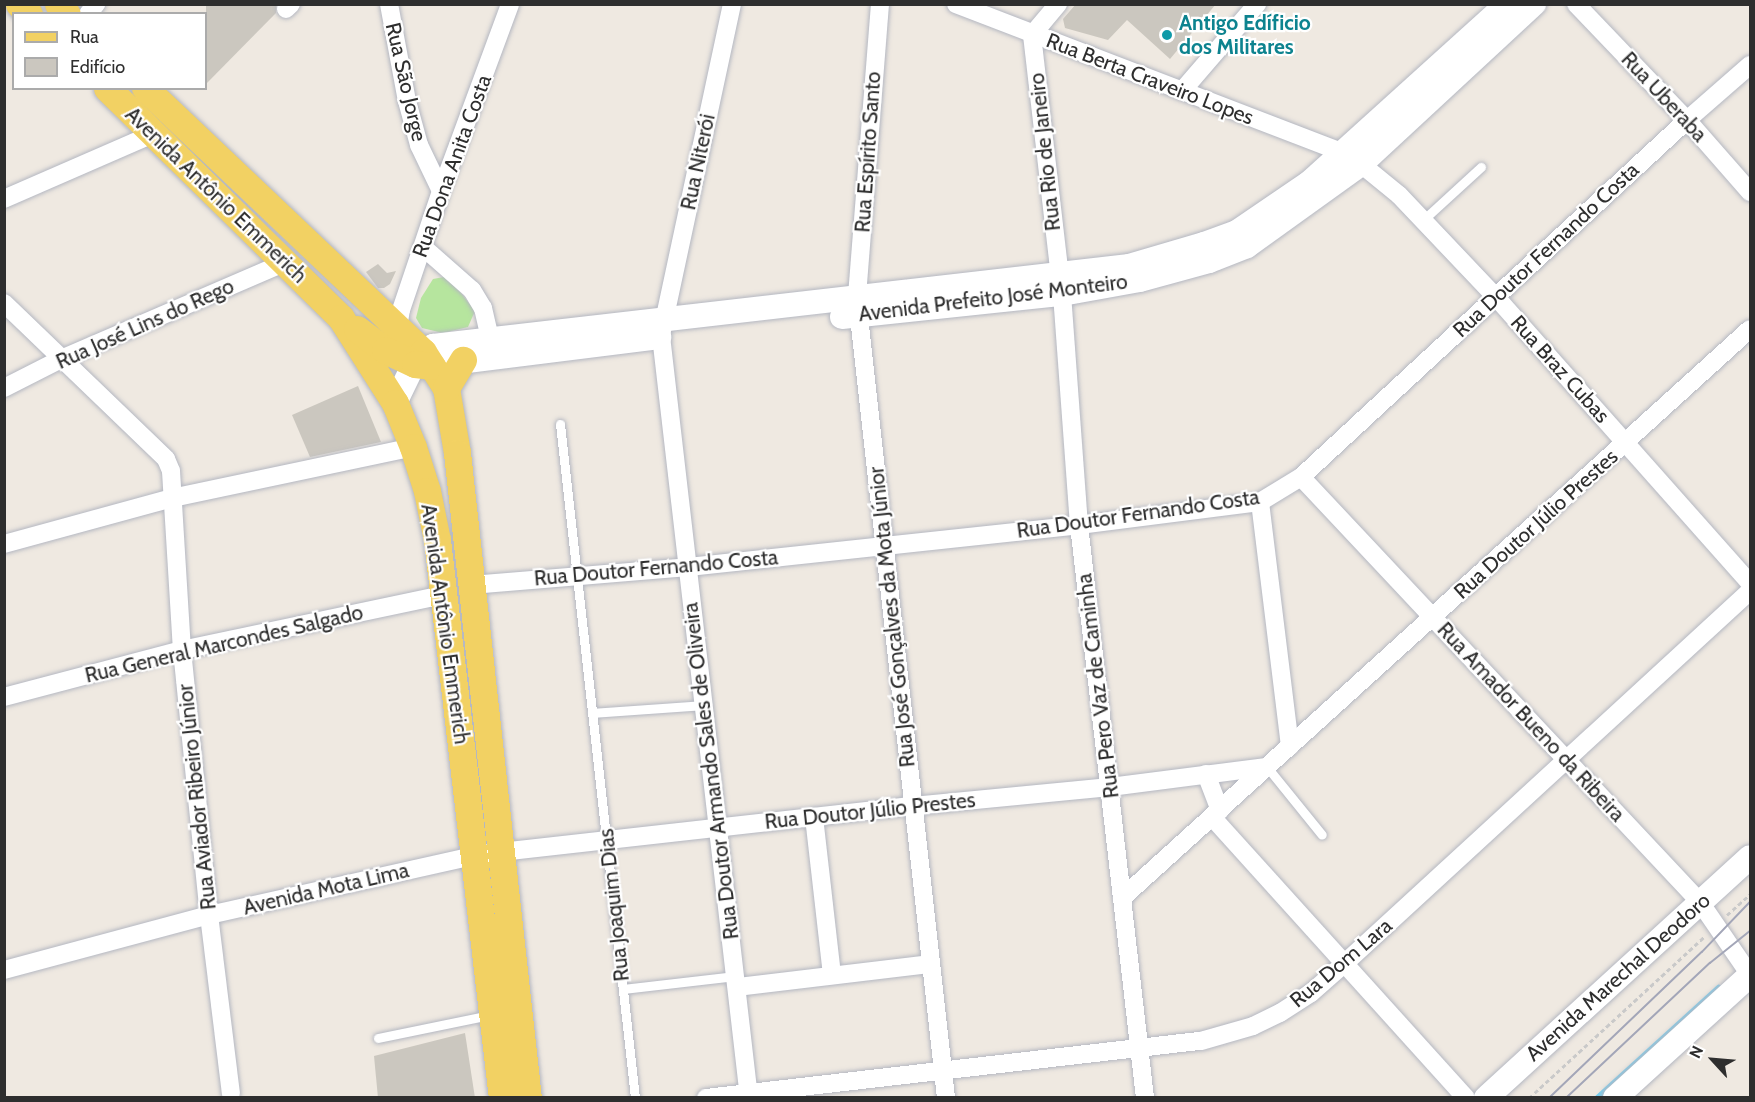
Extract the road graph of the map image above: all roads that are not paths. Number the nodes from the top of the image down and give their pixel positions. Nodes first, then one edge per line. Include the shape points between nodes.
1 (389, 4) edge
2 (510, 4) edge
3 (732, 4) edge
4 (880, 4) edge
5 (956, 4) edge
6 (1058, 4) edge
7 (1257, 4) edge
8 (1507, 4) edge
9 (1534, 4) edge
10 (1576, 4) edge
11 (1032, 35) junction
12 (1750, 65) edge
13 (108, 90) edge
14 (147, 90) edge
15 (1182, 91) junction
16 (1687, 120) junction
17 (153, 134) junction
18 (1353, 158) junction
19 (1481, 167) dead end
20 (441, 191) junction
21 (1750, 192) edge
22 (4, 199) edge
23 (1422, 221) junction
24 (423, 247) junction
25 (286, 262) junction
26 (1060, 284) junction
27 (1495, 296) junction
28 (4, 303) edge
29 (858, 307) junction
30 (341, 318) junction
31 (662, 328) junction
32 (1750, 329) edge
33 (392, 339) junction
34 (490, 339) junction
35 (460, 352) junction
36 (60, 359) junction
37 (429, 368) junction
38 (4, 388) edge
39 (395, 403) junction
40 (560, 424) dead end
41 (1626, 442) junction
42 (413, 447) junction
43 (1301, 477) junction
44 (172, 498) junction
45 (1260, 501) junction
46 (1079, 525) junction
47 (4, 544) edge
48 (884, 546) junction
49 (688, 567) junction
50 (577, 575) junction
51 (1750, 583) edge
52 (471, 585) junction
53 (1750, 591) edge
54 (444, 595) junction
55 (1433, 617) junction
56 (182, 650) junction
57 (4, 697) edge
58 (704, 705) junction
59 (592, 713) junction
60 (1290, 746) junction
61 (1567, 760) junction
62 (1267, 767) junction
63 (1206, 774) junction
64 (1110, 787) junction
65 (913, 806) junction
66 (1216, 813) junction
67 (814, 817) junction
68 (718, 828) junction
69 (1322, 835) dead end
70 (607, 841) junction
71 (501, 852) junction
72 (473, 856) junction
73 (1750, 857) edge
74 (1122, 898) junction
75 (1700, 902) junction
76 (209, 915) junction
77 (1345, 963) junction
78 (930, 964) junction
79 (4, 970) edge
80 (832, 975) junction
81 (1750, 975) edge
82 (736, 982) junction
83 (623, 989) junction
84 (492, 1014) junction
85 (378, 1038) dead end
86 (1137, 1049) junction
87 (943, 1071) junction
88 (231, 1094) dead end
89 (749, 1095) edge
90 (502, 1098) edge
91 (528, 1098) edge
92 (635, 1098) edge
93 (706, 1098) edge
94 (945, 1098) edge
95 (1145, 1098) edge
96 (1466, 1098) edge
97 (1486, 1098) edge
98 (1615, 1098) edge

1 - 20 street, Rua São Jorge via 418,145
2 - 20 street, Rua Dona Anita Costa
3 - 31 street, Rua Niterói
4 - 29 street, Rua Espírito Santo
5 - 11 street, Rua Berta Craveiro Lopes
6 - 11 street
7 - 15 street
8 - 18 main road, Avenida Prefeito José Monteiro
9 - 18 main road, Avenida Prefeito José Monteiro
10 - 16 street, Rua Uberaba
11 - 15 street, Rua Berta Craveiro Lopes
11 - 26 street, Rua Rio de Janeiro
12 - 16 street, Rua Doutor Fernando Costa
13 - 17 main road, Avenida Antônio Emmerich
14 - 33 main road, Avenida Antônio Emmerich
15 - 18 street, Rua Berta Craveiro Lopes
16 - 21 street, Rua Uberaba
16 - 27 street, Rua Doutor Fernando Costa
17 - 22 street
17 - 25 main road, Avenida Antônio Emmerich
18 - 23 street, Rua Braz Cubas via 1382,179
18 - 26 main road, Avenida Prefeito José Monteiro via 1248,246 1140,280
19 - 23 lane
20 - 24 street, Rua Dona Anita Costa
23 - 27 street, Rua Braz Cubas
24 - 33 street, Rua Dona Anita Costa
24 - 34 street via 472,290 483,308
25 - 30 main road, Avenida Antônio Emmerich
25 - 36 street, Rua José Lins do Rego
26 - 29 main road, Avenida Prefeito José Monteiro
26 - 46 street, Rua Pero Vaz de Caminha
27 - 41 street, Rua Braz Cubas
27 - 43 street, Rua Doutor Fernando Costa
28 - 36 street, Rua Aviador Ribeiro Júnior
29 - 31 main road, Avenida Prefeito José Monteiro
29 - 48 street, Rua José Gonçalves da Mota Júnior
30 - 33 main road
30 - 39 main road, Avenida Antônio Emmerich
31 - 34 main road, Avenida Prefeito José Monteiro
31 - 35 main road, Avenida Prefeito José Monteiro
31 - 49 street, Rua Doutor Armando Sales de Oliveira
32 - 41 street, Rua Doutor Júlio Prestes
33 - 37 main road
34 - 35 main road, Avenida Prefeito José Monteiro
35 - 37 main road
35 - 37 main road via 433,346
36 - 38 street, Rua José Lins do Rego
36 - 44 street, Rua Aviador Ribeiro Júnior via 166,459 171,471
37 - 39 main road
37 - 52 main road, Avenida Antônio Emmerich via 454,432
39 - 42 main road, Avenida Antônio Emmerich
40 - 50 lane, Rua Joaquim Dias
41 - 51 street, Rua Braz Cubas
41 - 55 street, Rua Doutor Júlio Prestes
42 - 44 street
42 - 54 main road, Avenida Antônio Emmerich via 432,512
43 - 45 street, Rua Doutor Fernando Costa
43 - 55 street, Rua Amador Bueno da Ribeira
44 - 47 street
44 - 56 street, Rua Aviador Ribeiro Júnior
45 - 46 street, Rua Doutor Fernando Costa
45 - 60 street
46 - 48 street, Rua Doutor Fernando Costa
46 - 64 street, Rua Pero Vaz de Caminha
48 - 49 street, Rua Doutor Fernando Costa
48 - 65 street, Rua José Gonçalves da Mota Júnior
49 - 50 street, Rua Doutor Fernando Costa
49 - 58 street, Rua Doutor Armando Sales de Oliveira
50 - 52 street, Rua Doutor Fernando Costa
50 - 59 lane, Rua Joaquim Dias
52 - 71 main road, Avenida Antônio Emmerich
53 - 61 street, Rua Dom Lara
54 - 56 street, Rua General Marcondes Salgado
54 - 72 main road, Avenida Antônio Emmerich
55 - 60 street, Rua Doutor Júlio Prestes
55 - 61 street, Rua Amador Bueno da Ribeira
56 - 57 street, Rua General Marcondes Salgado
56 - 76 street, Rua Aviador Ribeiro Júnior
58 - 59 lane
58 - 68 street, Rua Doutor Armando Sales de Oliveira
59 - 70 lane, Rua Joaquim Dias
60 - 62 street, Rua Doutor Júlio Prestes
61 - 75 street, Rua Amador Bueno da Ribeira
61 - 77 street, Rua Dom Lara
62 - 63 street, Rua Doutor Júlio Prestes
62 - 66 street, Rua Doutor Júlio Prestes
62 - 69 lane
63 - 64 street, Rua Doutor Júlio Prestes
63 - 66 street
64 - 65 street, Rua Doutor Júlio Prestes
64 - 74 street, Rua Pero Vaz de Caminha
65 - 67 street, Rua Doutor Júlio Prestes
65 - 78 street, Rua José Gonçalves da Mota Júnior
66 - 74 street, Rua Doutor Júlio Prestes
66 - 77 street
67 - 68 street, Rua Doutor Júlio Prestes
67 - 80 street
68 - 70 street, Rua Doutor Júlio Prestes
68 - 82 street, Rua Doutor Armando Sales de Oliveira
70 - 71 street, Rua Doutor Júlio Prestes
70 - 83 lane, Rua Joaquim Dias
71 - 72 street, Rua Doutor Júlio Prestes
71 - 91 main road, Avenida Antônio Emmerich
72 - 76 street, Avenida Mota Lima
72 - 84 main road, Avenida Antônio Emmerich
73 - 75 main road, Avenida Marechal Deodoro
74 - 86 street, Rua Pero Vaz de Caminha
75 - 81 street, Rua Amador Bueno da Ribeira
75 - 97 main road, Avenida Marechal Deodoro
76 - 79 street, Avenida Mota Lima
76 - 88 street, Rua Aviador Ribeiro Júnior
77 - 86 street, Rua Dom Lara via 1311,993 1253,1026 1201,1041
77 - 96 street
78 - 80 street
78 - 87 street, Rua José Gonçalves da Mota Júnior
80 - 82 street
81 - 98 main road
82 - 83 lane
82 - 89 street, Rua Doutor Armando Sales de Oliveira
83 - 92 lane, Rua Joaquim Dias
84 - 85 lane
84 - 90 main road, Avenida Antônio Emmerich
86 - 87 street, Rua Dom Lara
86 - 95 street, Rua Pero Vaz de Caminha
87 - 89 street, Rua Dom Lara
87 - 94 street, Rua José Gonçalves da Mota Júnior
89 - 93 street, Rua Dom Lara

